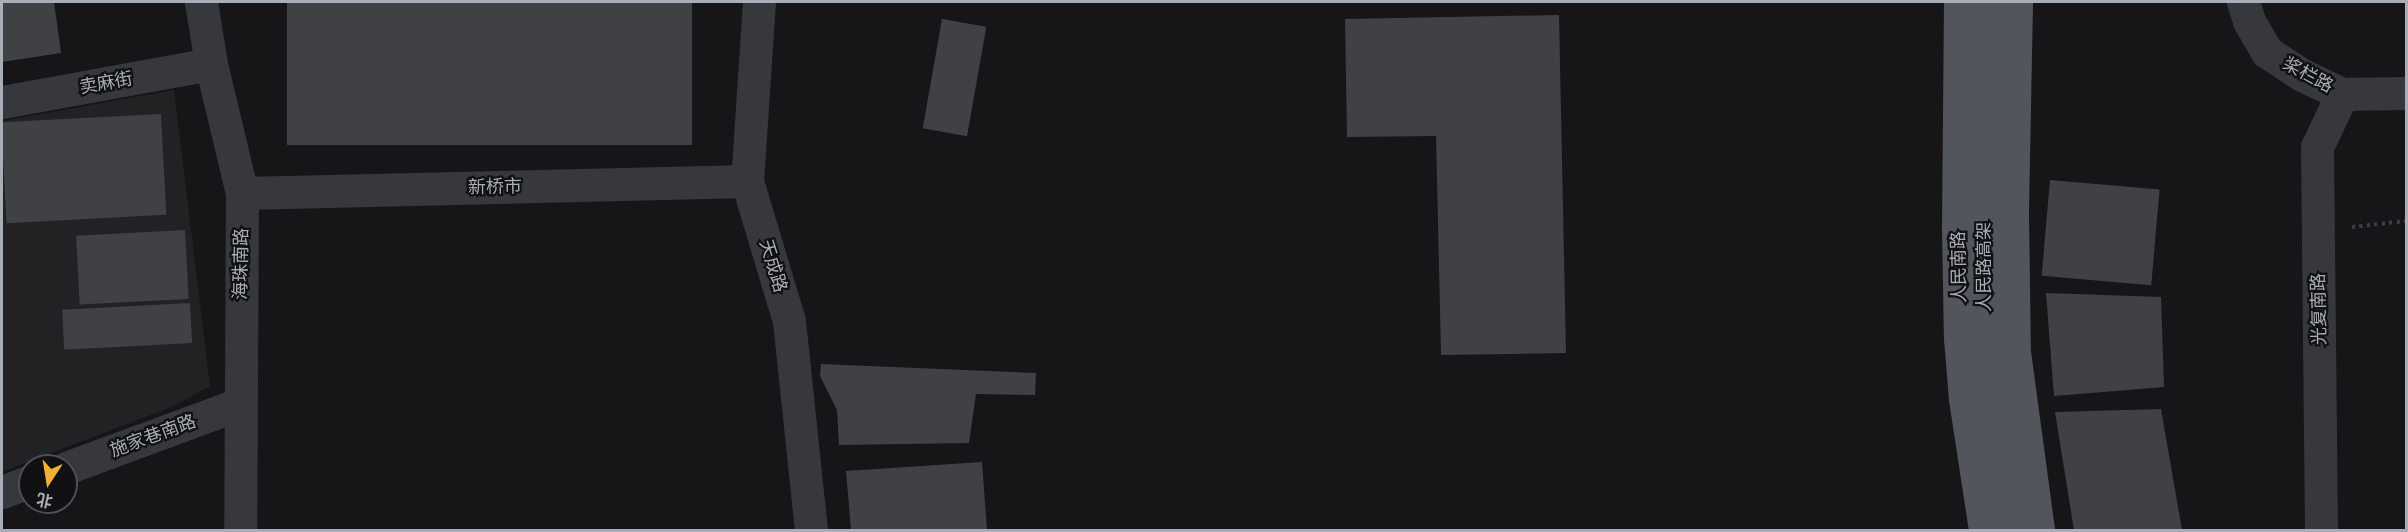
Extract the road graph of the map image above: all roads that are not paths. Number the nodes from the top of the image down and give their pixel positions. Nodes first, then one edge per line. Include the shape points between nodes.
1 (201, 2) edge
2 (759, 2) edge
3 (1963, 2) edge
4 (2016, 2) edge
5 (2243, 2) edge
6 (211, 64) junction
7 (2342, 93) junction
8 (2406, 93) edge
9 (2, 102) edge
10 (747, 181) junction
11 (242, 193) junction
12 (239, 404) junction
13 (78, 464) edge
14 (18, 486) edge
15 (2, 492) edge
16 (240, 531) edge
17 (811, 531) edge
18 (1985, 531) edge
19 (2012, 531) edge
20 (2038, 531) edge
21 (2321, 531) edge

1 - 6 street, 海珠南路
2 - 10 street, 天成路
3 - 18 main road, 人民南路 via 1960,338
3 - 19 main road, 人民路高架 via 1984,323 1996,444
4 - 20 main road via 2014,352
5 - 7 street, 桨栏路 via 2267,52 2301,75
6 - 9 street, 卖麻街
6 - 11 street, 海珠南路
7 - 8 street, 桨栏路
7 - 21 street, 光复南路 via 2317,147
10 - 11 street, 新桥市
10 - 17 street, 天成路 via 789,321
11 - 12 street, 海珠南路
12 - 13 street, 施家巷南路
12 - 16 street, 海珠南路
14 - 15 street

